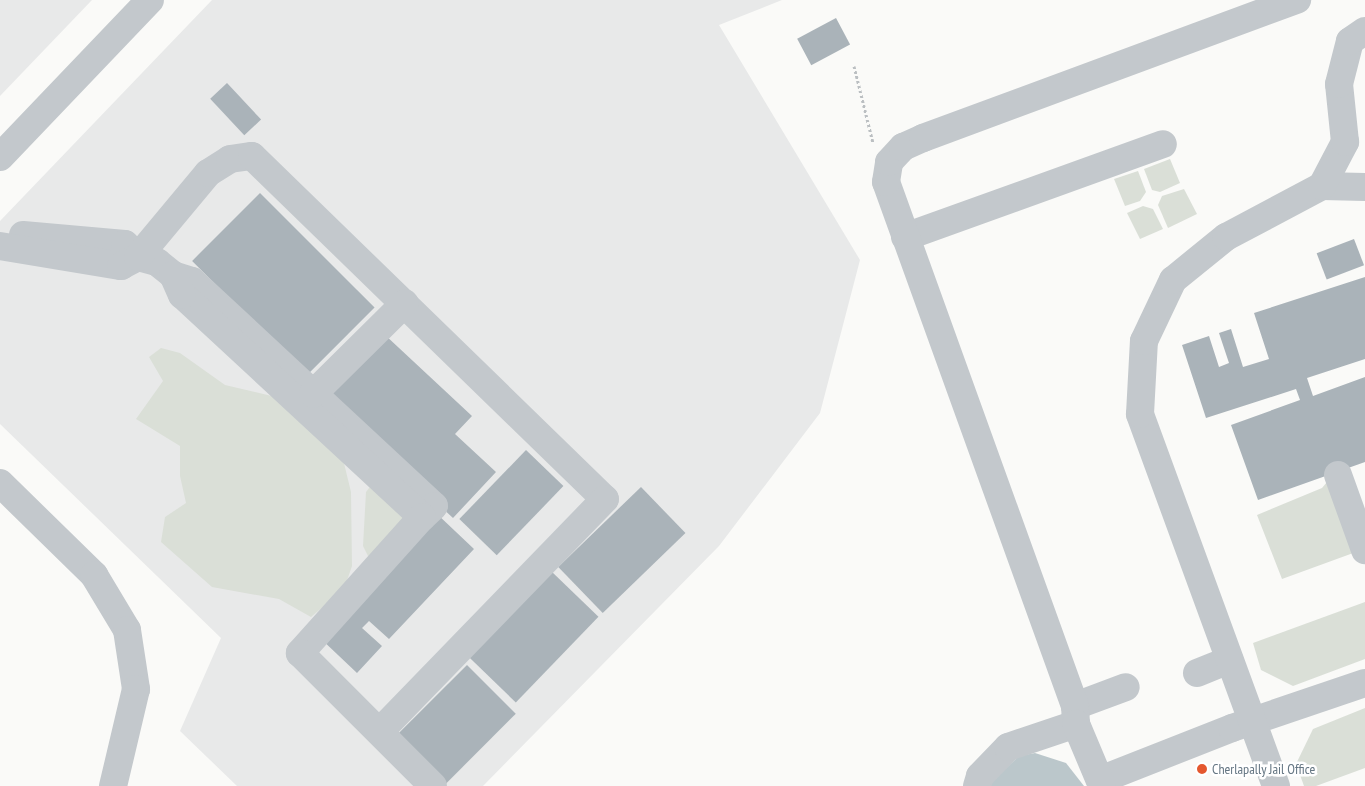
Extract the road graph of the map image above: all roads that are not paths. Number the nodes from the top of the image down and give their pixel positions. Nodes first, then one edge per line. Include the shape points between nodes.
1 (150, 0) edge
2 (1297, 0) edge
3 (1365, 30) edge
4 (1163, 144) dead end
5 (0, 157) edge
6 (1322, 186) junction
7 (1365, 187) edge
8 (0, 234) edge
9 (905, 237) junction
10 (0, 246) edge
11 (138, 257) junction
12 (173, 275) junction
13 (405, 303) junction
14 (314, 394) junction
15 (1338, 475) dead end
16 (0, 483) edge
17 (422, 517) junction
18 (1365, 550) edge
19 (1230, 660) junction
20 (1197, 673) dead end
21 (1365, 683) edge
22 (1126, 687) dead end
23 (1076, 715) junction
24 (1253, 722) junction
25 (380, 731) junction
26 (1101, 783) edge
27 (113, 786) edge
28 (433, 786) edge
29 (978, 786) edge
30 (1276, 786) edge

1 - 5 street
2 - 9 street via 904,147 889,162 886,182
3 - 6 street via 1350,41 1339,84 1345,142
4 - 9 street
6 - 7 street
6 - 19 street via 1226,237 1173,280 1144,341 1140,414
8 - 11 street via 125,244
9 - 23 street
10 - 11 street via 121,266
11 - 12 street via 157,262
11 - 13 street via 208,173 230,159 252,156
12 - 14 street via 192,281
12 - 17 street via 182,295
13 - 14 street
13 - 25 street via 605,499
14 - 17 street via 434,506
15 - 18 street
16 - 27 street via 94,575 126,630 136,688
17 - 25 street via 300,653
19 - 20 street
19 - 24 street
21 - 24 street
22 - 23 street
23 - 26 street
23 - 29 street via 1008,747 980,776
24 - 26 street
24 - 30 street
25 - 28 street

